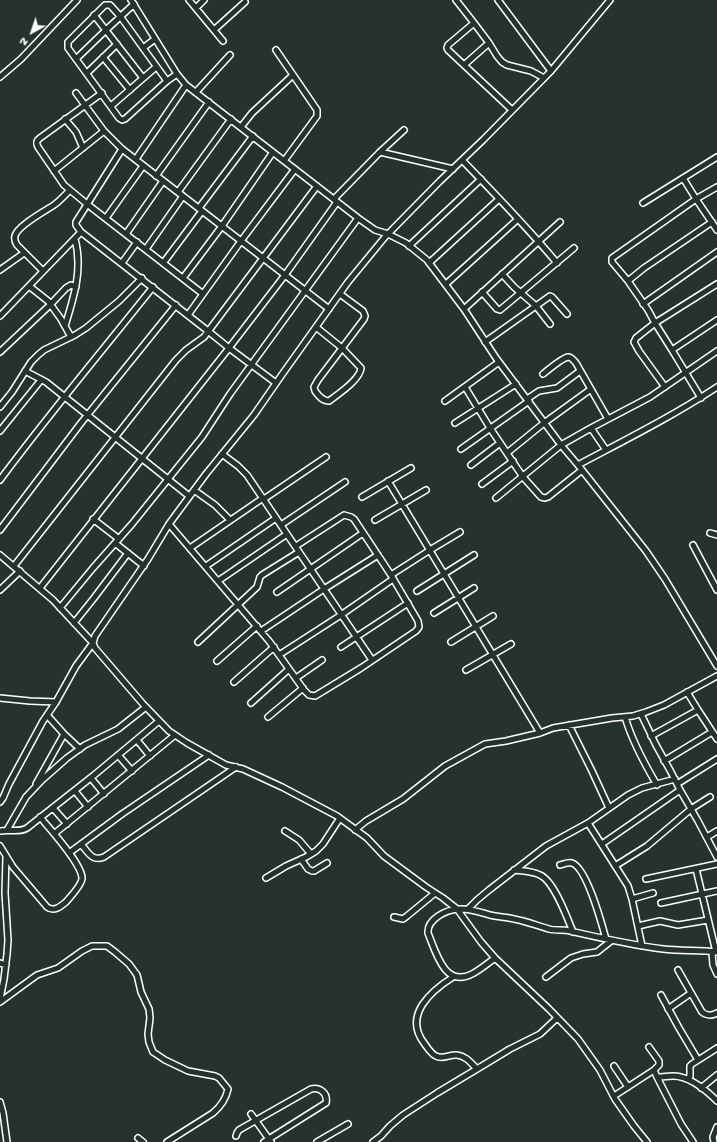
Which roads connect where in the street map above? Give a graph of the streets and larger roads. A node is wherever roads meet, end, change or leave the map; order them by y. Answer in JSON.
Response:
{"nodes":[{"id":1,"x":77,"y":0,"type":"edge"},
{"id":2,"x":189,"y":0,"type":"edge"},
{"id":3,"x":204,"y":0,"type":"edge"},
{"id":4,"x":456,"y":0,"type":"edge"},
{"id":5,"x":498,"y":0,"type":"edge"},
{"id":6,"x":610,"y":0,"type":"edge"},
{"id":7,"x":132,"y":2,"type":"edge"},
{"id":8,"x":246,"y":2,"type":"dead end"},
{"id":9,"x":196,"y":8,"type":"junction"},
{"id":10,"x":94,"y":15,"type":"junction"},
{"id":11,"x":120,"y":16,"type":"junction"},
{"id":12,"x":474,"y":23,"type":"junction"},
{"id":13,"x":106,"y":30,"type":"junction"},
{"id":14,"x":214,"y":30,"type":"junction"},
{"id":15,"x":155,"y":39,"type":"junction"},
{"id":16,"x":223,"y":41,"type":"dead end"},
{"id":17,"x":489,"y":43,"type":"junction"},
{"id":18,"x":117,"y":44,"type":"junction"},
{"id":19,"x":143,"y":48,"type":"junction"},
{"id":20,"x":276,"y":50,"type":"dead end"},
{"id":21,"x":230,"y":55,"type":"dead end"},
{"id":22,"x":103,"y":58,"type":"junction"},
{"id":23,"x":76,"y":59,"type":"junction"},
{"id":24,"x":464,"y":65,"type":"junction"},
{"id":25,"x":156,"y":67,"type":"junction"},
{"id":26,"x":551,"y":70,"type":"junction"},
{"id":27,"x":87,"y":73,"type":"junction"},
{"id":28,"x":177,"y":74,"type":"junction"},
{"id":29,"x":293,"y":74,"type":"junction"},
{"id":30,"x":0,"y":76,"type":"edge"},
{"id":31,"x":143,"y":78,"type":"junction"},
{"id":32,"x":544,"y":78,"type":"junction"},
{"id":33,"x":167,"y":81,"type":"junction"},
{"id":34,"x":186,"y":85,"type":"junction"},
{"id":35,"x":130,"y":90,"type":"junction"},
{"id":36,"x":196,"y":92,"type":"junction"},
{"id":37,"x":76,"y":93,"type":"dead end"},
{"id":38,"x":102,"y":93,"type":"junction"},
{"id":39,"x":209,"y":102,"type":"junction"},
{"id":40,"x":85,"y":104,"type":"junction"},
{"id":41,"x":111,"y":106,"type":"junction"},
{"id":42,"x":512,"y":110,"type":"junction"},
{"id":43,"x":65,"y":119,"type":"junction"},
{"id":44,"x":231,"y":119,"type":"junction"},
{"id":45,"x":241,"y":127,"type":"junction"},
{"id":46,"x":404,"y":130,"type":"dead end"},
{"id":47,"x":104,"y":131,"type":"junction"},
{"id":48,"x":253,"y":136,"type":"junction"},
{"id":49,"x":83,"y":148,"type":"junction"},
{"id":50,"x":122,"y":149,"type":"junction"},
{"id":51,"x":273,"y":152,"type":"junction"},
{"id":52,"x":380,"y":152,"type":"junction"},
{"id":53,"x":717,"y":157,"type":"edge"},
{"id":54,"x":136,"y":159,"type":"junction"},
{"id":55,"x":462,"y":160,"type":"junction"},
{"id":56,"x":284,"y":161,"type":"junction"},
{"id":57,"x":143,"y":166,"type":"junction"},
{"id":58,"x":295,"y":169,"type":"junction"},
{"id":59,"x":453,"y":169,"type":"junction"},
{"id":60,"x":54,"y":171,"type":"junction"},
{"id":61,"x":156,"y":176,"type":"junction"},
{"id":62,"x":683,"y":178,"type":"junction"},
{"id":63,"x":481,"y":179,"type":"junction"},
{"id":64,"x":163,"y":180,"type":"junction"},
{"id":65,"x":317,"y":186,"type":"junction"},
{"id":66,"x":717,"y":187,"type":"edge"},
{"id":67,"x":70,"y":190,"type":"junction"},
{"id":68,"x":178,"y":192,"type":"junction"},
{"id":69,"x":183,"y":196,"type":"junction"},
{"id":70,"x":499,"y":199,"type":"junction"},
{"id":71,"x":336,"y":200,"type":"junction"},
{"id":72,"x":696,"y":200,"type":"junction"},
{"id":73,"x":643,"y":203,"type":"dead end"},
{"id":74,"x":87,"y":204,"type":"junction"},
{"id":75,"x":201,"y":210,"type":"junction"},
{"id":76,"x":106,"y":218,"type":"junction"},
{"id":77,"x":358,"y":218,"type":"junction"},
{"id":78,"x":518,"y":219,"type":"junction"},
{"id":79,"x":560,"y":222,"type":"dead end"},
{"id":80,"x":712,"y":222,"type":"junction"},
{"id":81,"x":222,"y":226,"type":"junction"},
{"id":82,"x":717,"y":230,"type":"edge"},
{"id":83,"x":81,"y":232,"type":"junction"},
{"id":84,"x":126,"y":234,"type":"junction"},
{"id":85,"x":388,"y":234,"type":"junction"},
{"id":86,"x":75,"y":239,"type":"junction"},
{"id":87,"x":241,"y":241,"type":"junction"},
{"id":88,"x":538,"y":241,"type":"junction"},
{"id":89,"x":138,"y":242,"type":"junction"},
{"id":90,"x":409,"y":246,"type":"junction"},
{"id":91,"x":574,"y":248,"type":"dead end"},
{"id":92,"x":146,"y":249,"type":"junction"},
{"id":93,"x":24,"y":252,"type":"junction"},
{"id":94,"x":717,"y":252,"type":"edge"},
{"id":95,"x":263,"y":258,"type":"junction"},
{"id":96,"x":164,"y":262,"type":"junction"},
{"id":97,"x":122,"y":263,"type":"junction"},
{"id":98,"x":429,"y":263,"type":"junction"},
{"id":99,"x":556,"y":263,"type":"junction"},
{"id":100,"x":0,"y":270,"type":"edge"},
{"id":101,"x":43,"y":271,"type":"junction"},
{"id":102,"x":502,"y":274,"type":"junction"},
{"id":103,"x":285,"y":275,"type":"junction"},
{"id":104,"x":142,"y":278,"type":"junction"},
{"id":105,"x":183,"y":278,"type":"junction"},
{"id":106,"x":628,"y":281,"type":"junction"},
{"id":107,"x":446,"y":284,"type":"junction"},
{"id":108,"x":717,"y":284,"type":"edge"},
{"id":109,"x":29,"y":286,"type":"junction"},
{"id":110,"x":76,"y":287,"type":"junction"},
{"id":111,"x":153,"y":287,"type":"junction"},
{"id":112,"x":305,"y":291,"type":"junction"},
{"id":113,"x":482,"y":292,"type":"junction"},
{"id":114,"x":521,"y":292,"type":"junction"},
{"id":115,"x":204,"y":294,"type":"junction"},
{"id":116,"x":340,"y":294,"type":"junction"},
{"id":117,"x":643,"y":304,"type":"junction"},
{"id":118,"x":50,"y":305,"type":"junction"},
{"id":119,"x":176,"y":306,"type":"junction"},
{"id":120,"x":536,"y":306,"type":"junction"},
{"id":121,"x":329,"y":309,"type":"junction"},
{"id":122,"x":464,"y":309,"type":"junction"},
{"id":123,"x":567,"y":314,"type":"dead end"},
{"id":124,"x":188,"y":315,"type":"junction"},
{"id":125,"x":0,"y":316,"type":"edge"},
{"id":126,"x":717,"y":320,"type":"edge"},
{"id":127,"x":655,"y":323,"type":"junction"},
{"id":128,"x":550,"y":324,"type":"dead end"},
{"id":129,"x":65,"y":326,"type":"junction"},
{"id":130,"x":316,"y":327,"type":"junction"},
{"id":131,"x":208,"y":331,"type":"junction"},
{"id":132,"x":71,"y":337,"type":"junction"},
{"id":133,"x":486,"y":342,"type":"junction"},
{"id":134,"x":229,"y":348,"type":"junction"},
{"id":135,"x":342,"y":348,"type":"junction"},
{"id":136,"x":672,"y":350,"type":"junction"},
{"id":137,"x":717,"y":351,"type":"edge"},
{"id":138,"x":0,"y":352,"type":"edge"},
{"id":139,"x":499,"y":362,"type":"junction"},
{"id":140,"x":252,"y":364,"type":"junction"},
{"id":141,"x":25,"y":371,"type":"junction"},
{"id":142,"x":580,"y":371,"type":"junction"},
{"id":143,"x":686,"y":373,"type":"junction"},
{"id":144,"x":543,"y":374,"type":"dead end"},
{"id":145,"x":41,"y":380,"type":"junction"},
{"id":146,"x":276,"y":383,"type":"junction"},
{"id":147,"x":516,"y":384,"type":"junction"},
{"id":148,"x":465,"y":387,"type":"junction"},
{"id":149,"x":665,"y":387,"type":"junction"},
{"id":150,"x":717,"y":387,"type":"edge"},
{"id":151,"x":591,"y":389,"type":"junction"},
{"id":152,"x":63,"y":397,"type":"junction"},
{"id":153,"x":701,"y":398,"type":"junction"},
{"id":154,"x":528,"y":400,"type":"junction"},
{"id":155,"x":445,"y":401,"type":"dead end"},
{"id":156,"x":0,"y":407,"type":"edge"},
{"id":157,"x":478,"y":409,"type":"junction"},
{"id":158,"x":88,"y":416,"type":"junction"},
{"id":159,"x":608,"y":419,"type":"junction"},
{"id":160,"x":455,"y":423,"type":"dead end"},
{"id":161,"x":544,"y":423,"type":"junction"},
{"id":162,"x":490,"y":428,"type":"junction"},
{"id":163,"x":591,"y":428,"type":"junction"},
{"id":164,"x":0,"y":432,"type":"edge"},
{"id":165,"x":115,"y":437,"type":"junction"},
{"id":166,"x":500,"y":443,"type":"junction"},
{"id":167,"x":561,"y":446,"type":"junction"},
{"id":168,"x":461,"y":449,"type":"dead end"},
{"id":169,"x":606,"y":450,"type":"junction"},
{"id":170,"x":508,"y":453,"type":"junction"},
{"id":171,"x":222,"y":454,"type":"junction"},
{"id":172,"x":326,"y":457,"type":"dead end"},
{"id":173,"x":142,"y":458,"type":"junction"},
{"id":174,"x":512,"y":461,"type":"junction"},
{"id":175,"x":471,"y":465,"type":"dead end"},
{"id":176,"x":578,"y":465,"type":"junction"},
{"id":177,"x":411,"y":468,"type":"dead end"},
{"id":178,"x":582,"y":470,"type":"junction"},
{"id":179,"x":523,"y":477,"type":"junction"},
{"id":180,"x":168,"y":479,"type":"junction"},
{"id":181,"x":0,"y":480,"type":"edge"},
{"id":182,"x":388,"y":481,"type":"junction"},
{"id":183,"x":345,"y":482,"type":"dead end"},
{"id":184,"x":482,"y":484,"type":"dead end"},
{"id":185,"x":194,"y":490,"type":"junction"},
{"id":186,"x":426,"y":490,"type":"dead end"},
{"id":187,"x":189,"y":496,"type":"junction"},
{"id":188,"x":362,"y":497,"type":"dead end"},
{"id":189,"x":263,"y":498,"type":"junction"},
{"id":190,"x":496,"y":498,"type":"dead end"},
{"id":191,"x":402,"y":504,"type":"junction"},
{"id":192,"x":276,"y":518,"type":"junction"},
{"id":193,"x":93,"y":520,"type":"junction"},
{"id":194,"x":230,"y":520,"type":"junction"},
{"id":195,"x":375,"y":520,"type":"dead end"},
{"id":196,"x":169,"y":524,"type":"junction"},
{"id":197,"x":281,"y":525,"type":"junction"},
{"id":198,"x":0,"y":530,"type":"edge"},
{"id":199,"x":460,"y":532,"type":"dead end"},
{"id":200,"x":363,"y":533,"type":"junction"},
{"id":201,"x":710,"y":533,"type":"dead end"},
{"id":202,"x":288,"y":534,"type":"junction"},
{"id":203,"x":717,"y":535,"type":"edge"},
{"id":204,"x":117,"y":541,"type":"junction"},
{"id":205,"x":693,"y":545,"type":"dead end"},
{"id":206,"x":296,"y":546,"type":"junction"},
{"id":207,"x":190,"y":548,"type":"junction"},
{"id":208,"x":430,"y":550,"type":"junction"},
{"id":209,"x":299,"y":552,"type":"junction"},
{"id":210,"x":128,"y":553,"type":"junction"},
{"id":211,"x":0,"y":555,"type":"edge"},
{"id":212,"x":378,"y":555,"type":"junction"},
{"id":213,"x":474,"y":555,"type":"dead end"},
{"id":214,"x":14,"y":566,"type":"junction"},
{"id":215,"x":144,"y":566,"type":"junction"},
{"id":216,"x":206,"y":566,"type":"junction"},
{"id":217,"x":311,"y":569,"type":"junction"},
{"id":218,"x":20,"y":571,"type":"junction"},
{"id":219,"x":444,"y":574,"type":"junction"},
{"id":220,"x":392,"y":577,"type":"junction"},
{"id":221,"x":218,"y":581,"type":"junction"},
{"id":222,"x":40,"y":588,"type":"junction"},
{"id":223,"x":474,"y":588,"type":"dead end"},
{"id":224,"x":324,"y":589,"type":"junction"},
{"id":225,"x":0,"y":590,"type":"edge"},
{"id":226,"x":717,"y":590,"type":"edge"},
{"id":227,"x":416,"y":591,"type":"dead end"},
{"id":228,"x":277,"y":592,"type":"dead end"},
{"id":229,"x":458,"y":597,"type":"junction"},
{"id":230,"x":408,"y":603,"type":"junction"},
{"id":231,"x":238,"y":604,"type":"junction"},
{"id":232,"x":60,"y":608,"type":"junction"},
{"id":233,"x":434,"y":613,"type":"dead end"},
{"id":234,"x":341,"y":615,"type":"junction"},
{"id":235,"x":493,"y":616,"type":"dead end"},
{"id":236,"x":74,"y":624,"type":"junction"},
{"id":237,"x":257,"y":626,"type":"junction"},
{"id":238,"x":476,"y":626,"type":"junction"},
{"id":239,"x":261,"y":631,"type":"junction"},
{"id":240,"x":356,"y":638,"type":"junction"},
{"id":241,"x":198,"y":642,"type":"dead end"},
{"id":242,"x":451,"y":642,"type":"dead end"},
{"id":243,"x":93,"y":643,"type":"junction"},
{"id":244,"x":511,"y":644,"type":"dead end"},
{"id":245,"x":274,"y":647,"type":"junction"},
{"id":246,"x":342,"y":647,"type":"dead end"},
{"id":247,"x":279,"y":654,"type":"junction"},
{"id":248,"x":493,"y":654,"type":"junction"},
{"id":249,"x":322,"y":660,"type":"dead end"},
{"id":250,"x":372,"y":660,"type":"junction"},
{"id":251,"x":217,"y":661,"type":"dead end"},
{"id":252,"x":717,"y":664,"type":"edge"},
{"id":253,"x":290,"y":669,"type":"junction"},
{"id":254,"x":466,"y":670,"type":"dead end"},
{"id":255,"x":717,"y":676,"type":"edge"},
{"id":256,"x":296,"y":678,"type":"junction"},
{"id":257,"x":234,"y":682,"type":"dead end"},
{"id":258,"x":303,"y":688,"type":"junction"},
{"id":259,"x":687,"y":692,"type":"junction"},
{"id":260,"x":0,"y":698,"type":"edge"},
{"id":261,"x":56,"y":702,"type":"junction"},
{"id":262,"x":251,"y":703,"type":"dead end"},
{"id":263,"x":146,"y":707,"type":"junction"},
{"id":264,"x":698,"y":710,"type":"junction"},
{"id":265,"x":640,"y":714,"type":"junction"},
{"id":266,"x":47,"y":715,"type":"junction"},
{"id":267,"x":268,"y":716,"type":"dead end"},
{"id":268,"x":625,"y":717,"type":"junction"},
{"id":269,"x":159,"y":721,"type":"junction"},
{"id":270,"x":569,"y":725,"type":"junction"},
{"id":271,"x":712,"y":732,"type":"junction"},
{"id":272,"x":540,"y":733,"type":"junction"},
{"id":273,"x":64,"y":734,"type":"junction"},
{"id":274,"x":175,"y":736,"type":"junction"},
{"id":275,"x":651,"y":736,"type":"junction"},
{"id":276,"x":717,"y":739,"type":"edge"},
{"id":277,"x":136,"y":740,"type":"junction"},
{"id":278,"x":80,"y":749,"type":"junction"},
{"id":279,"x":118,"y":755,"type":"junction"},
{"id":280,"x":209,"y":755,"type":"junction"},
{"id":281,"x":150,"y":756,"type":"junction"},
{"id":282,"x":717,"y":759,"type":"edge"},
{"id":283,"x":664,"y":761,"type":"junction"},
{"id":284,"x":236,"y":767,"type":"junction"},
{"id":285,"x":132,"y":771,"type":"junction"},
{"id":286,"x":91,"y":778,"type":"junction"},
{"id":287,"x":676,"y":781,"type":"junction"},
{"id":288,"x":658,"y":784,"type":"junction"},
{"id":289,"x":33,"y":789,"type":"junction"},
{"id":290,"x":75,"y":790,"type":"junction"},
{"id":291,"x":680,"y":790,"type":"junction"},
{"id":292,"x":104,"y":794,"type":"junction"},
{"id":293,"x":710,"y":797,"type":"dead end"},
{"id":294,"x":1,"y":798,"type":"edge"},
{"id":295,"x":88,"y":807,"type":"junction"},
{"id":296,"x":53,"y":808,"type":"junction"},
{"id":297,"x":608,"y":808,"type":"junction"},
{"id":298,"x":691,"y":809,"type":"junction"},
{"id":299,"x":40,"y":818,"type":"junction"},
{"id":300,"x":340,"y":818,"type":"junction"},
{"id":301,"x":588,"y":823,"type":"junction"},
{"id":302,"x":67,"y":824,"type":"junction"},
{"id":303,"x":7,"y":830,"type":"junction"},
{"id":304,"x":355,"y":830,"type":"junction"},
{"id":305,"x":0,"y":831,"type":"edge"},
{"id":306,"x":285,"y":831,"type":"dead end"},
{"id":307,"x":717,"y":831,"type":"edge"},
{"id":308,"x":54,"y":834,"type":"junction"},
{"id":309,"x":707,"y":837,"type":"junction"},
{"id":310,"x":81,"y":844,"type":"junction"},
{"id":311,"x":602,"y":844,"type":"junction"},
{"id":312,"x":0,"y":846,"type":"edge"},
{"id":313,"x":69,"y":853,"type":"junction"},
{"id":314,"x":311,"y":854,"type":"junction"},
{"id":315,"x":6,"y":856,"type":"junction"},
{"id":316,"x":717,"y":857,"type":"edge"},
{"id":317,"x":301,"y":859,"type":"junction"},
{"id":318,"x":327,"y":863,"type":"dead end"},
{"id":319,"x":717,"y":864,"type":"edge"},
{"id":320,"x":560,"y":865,"type":"dead end"},
{"id":321,"x":615,"y":866,"type":"junction"},
{"id":322,"x":696,"y":869,"type":"junction"},
{"id":323,"x":514,"y":870,"type":"junction"},
{"id":324,"x":266,"y":878,"type":"dead end"},
{"id":325,"x":646,"y":879,"type":"dead end"},
{"id":326,"x":717,"y":891,"type":"edge"},
{"id":327,"x":435,"y":893,"type":"junction"},
{"id":328,"x":653,"y":894,"type":"dead end"},
{"id":329,"x":702,"y":894,"type":"junction"},
{"id":330,"x":2,"y":896,"type":"edge"},
{"id":331,"x":632,"y":899,"type":"junction"},
{"id":332,"x":661,"y":903,"type":"dead end"},
{"id":333,"x":456,"y":909,"type":"junction"},
{"id":334,"x":468,"y":909,"type":"junction"},
{"id":335,"x":394,"y":917,"type":"dead end"},
{"id":336,"x":708,"y":920,"type":"junction"},
{"id":337,"x":638,"y":926,"type":"junction"},
{"id":338,"x":573,"y":932,"type":"junction"},
{"id":339,"x":609,"y":940,"type":"junction"},
{"id":340,"x":642,"y":946,"type":"junction"},
{"id":341,"x":715,"y":952,"type":"edge"},
{"id":342,"x":495,"y":958,"type":"junction"},
{"id":343,"x":0,"y":962,"type":"edge"},
{"id":344,"x":6,"y":965,"type":"junction"},
{"id":345,"x":678,"y":970,"type":"dead end"},
{"id":346,"x":717,"y":974,"type":"edge"},
{"id":347,"x":453,"y":977,"type":"junction"},
{"id":348,"x":546,"y":977,"type":"dead end"},
{"id":349,"x":2,"y":978,"type":"edge"},
{"id":350,"x":691,"y":993,"type":"junction"},
{"id":351,"x":661,"y":995,"type":"dead end"},
{"id":352,"x":0,"y":998,"type":"edge"},
{"id":353,"x":0,"y":1002,"type":"edge"},
{"id":354,"x":668,"y":1009,"type":"junction"},
{"id":355,"x":717,"y":1013,"type":"edge"},
{"id":356,"x":557,"y":1018,"type":"junction"},
{"id":357,"x":648,"y":1047,"type":"dead end"},
{"id":358,"x":717,"y":1048,"type":"edge"},
{"id":359,"x":698,"y":1060,"type":"junction"},
{"id":360,"x":614,"y":1066,"type":"dead end"},
{"id":361,"x":477,"y":1069,"type":"junction"},
{"id":362,"x":654,"y":1070,"type":"junction"},
{"id":363,"x":717,"y":1075,"type":"edge"},
{"id":364,"x":657,"y":1077,"type":"junction"},
{"id":365,"x":688,"y":1079,"type":"junction"},
{"id":366,"x":628,"y":1087,"type":"junction"},
{"id":367,"x":701,"y":1088,"type":"junction"},
{"id":368,"x":614,"y":1096,"type":"junction"},
{"id":369,"x":717,"y":1101,"type":"edge"},
{"id":370,"x":0,"y":1102,"type":"edge"},
{"id":371,"x":251,"y":1114,"type":"dead end"},
{"id":372,"x":256,"y":1120,"type":"junction"},
{"id":373,"x":348,"y":1124,"type":"dead end"},
{"id":374,"x":717,"y":1127,"type":"edge"},
{"id":375,"x":236,"y":1136,"type":"dead end"},
{"id":376,"x":268,"y":1141,"type":"edge"},
{"id":377,"x":321,"y":1141,"type":"edge"},
{"id":378,"x":7,"y":1142,"type":"edge"},
{"id":379,"x":168,"y":1142,"type":"edge"},
{"id":380,"x":372,"y":1142,"type":"edge"},
{"id":381,"x":647,"y":1142,"type":"edge"},
{"id":382,"x":693,"y":1142,"type":"edge"},
{"id":383,"x":714,"y":1142,"type":"edge"}],
"edges":[{"from":1,"to":30,"type":"street"},
{"from":2,"to":9,"type":"street"},
{"from":3,"to":9,"type":"street"},
{"from":4,"to":12,"type":"street"},
{"from":5,"to":26,"type":"street"},
{"from":6,"to":26,"type":"street"},
{"from":7,"to":11,"type":"street"},
{"from":7,"to":15,"type":"street"},
{"from":8,"to":14,"type":"street"},
{"from":9,"to":14,"type":"street"},
{"from":10,"to":11,"type":"street"},
{"from":10,"to":13,"type":"street"},
{"from":10,"to":23,"type":"street"},
{"from":11,"to":13,"type":"street"},
{"from":11,"to":19,"type":"street"},
{"from":12,"to":17,"type":"street"},
{"from":12,"to":24,"type":"street"},
{"from":13,"to":18,"type":"street"},
{"from":13,"to":23,"type":"street"},
{"from":14,"to":16,"type":"street"},
{"from":15,"to":19,"type":"street"},
{"from":15,"to":28,"type":"street"},
{"from":17,"to":24,"type":"street"},
{"from":17,"to":32,"type":"street"},
{"from":18,"to":22,"type":"street"},
{"from":18,"to":31,"type":"street"},
{"from":19,"to":25,"type":"street"},
{"from":20,"to":29,"type":"street"},
{"from":21,"to":36,"type":"street"},
{"from":22,"to":27,"type":"street"},
{"from":22,"to":35,"type":"street"},
{"from":23,"to":27,"type":"street"},
{"from":24,"to":42,"type":"street"},
{"from":25,"to":31,"type":"street"},
{"from":25,"to":33,"type":"street"},
{"from":26,"to":32,"type":"street"},
{"from":27,"to":38,"type":"street"},
{"from":28,"to":33,"type":"street"},
{"from":28,"to":34,"type":"street"},
{"from":29,"to":45,"type":"street"},
{"from":29,"to":56,"type":"street"},
{"from":31,"to":35,"type":"street"},
{"from":32,"to":42,"type":"street"},
{"from":33,"to":41,"type":"street"},
{"from":34,"to":36,"type":"street"},
{"from":34,"to":54,"type":"street"},
{"from":35,"to":41,"type":"street"},
{"from":36,"to":39,"type":"street"},
{"from":37,"to":40,"type":"street"},
{"from":38,"to":40,"type":"street"},
{"from":38,"to":41,"type":"street"},
{"from":39,"to":44,"type":"street"},
{"from":39,"to":61,"type":"street"},
{"from":40,"to":43,"type":"street"},
{"from":40,"to":47,"type":"street"},
{"from":42,"to":55,"type":"street"},
{"from":43,"to":49,"type":"street"},
{"from":43,"to":60,"type":"street"},
{"from":44,"to":45,"type":"street"},
{"from":44,"to":68,"type":"street"},
{"from":45,"to":48,"type":"street"},
{"from":46,"to":52,"type":"street"},
{"from":47,"to":49,"type":"street"},
{"from":47,"to":50,"type":"street"},
{"from":48,"to":51,"type":"street"},
{"from":48,"to":75,"type":"street"},
{"from":49,"to":60,"type":"street"},
{"from":50,"to":54,"type":"street"},
{"from":50,"to":74,"type":"street"},
{"from":51,"to":56,"type":"street"},
{"from":51,"to":81,"type":"street"},
{"from":52,"to":59,"type":"street"},
{"from":52,"to":71,"type":"street"},
{"from":53,"to":62,"type":"street"},
{"from":54,"to":57,"type":"street"},
{"from":55,"to":59,"type":"street"},
{"from":55,"to":63,"type":"street"},
{"from":56,"to":58,"type":"street"},
{"from":57,"to":61,"type":"street"},
{"from":57,"to":76,"type":"street"},
{"from":58,"to":65,"type":"street"},
{"from":58,"to":87,"type":"street"},
{"from":59,"to":85,"type":"street"},
{"from":60,"to":67,"type":"street"},
{"from":61,"to":64,"type":"street"},
{"from":62,"to":72,"type":"street"},
{"from":62,"to":73,"type":"street"},
{"from":63,"to":70,"type":"street"},
{"from":63,"to":90,"type":"street"},
{"from":64,"to":68,"type":"street"},
{"from":64,"to":84,"type":"street"},
{"from":65,"to":71,"type":"street"},
{"from":65,"to":95,"type":"street"},
{"from":66,"to":72,"type":"street"},
{"from":67,"to":74,"type":"street"},
{"from":67,"to":93,"type":"street"},
{"from":68,"to":69,"type":"street"},
{"from":69,"to":75,"type":"street"},
{"from":69,"to":92,"type":"street"},
{"from":70,"to":78,"type":"street"},
{"from":70,"to":98,"type":"street"},
{"from":71,"to":77,"type":"street"},
{"from":71,"to":103,"type":"street"},
{"from":72,"to":80,"type":"street"},
{"from":72,"to":106,"type":"street"},
{"from":74,"to":76,"type":"street"},
{"from":74,"to":83,"type":"street"},
{"from":75,"to":81,"type":"street"},
{"from":75,"to":96,"type":"street"},
{"from":76,"to":84,"type":"street"},
{"from":77,"to":85,"type":"street"},
{"from":77,"to":112,"type":"street"},
{"from":78,"to":88,"type":"street"},
{"from":78,"to":107,"type":"street"},
{"from":79,"to":88,"type":"street"},
{"from":80,"to":82,"type":"street"},
{"from":80,"to":106,"type":"street"},
{"from":81,"to":87,"type":"street"},
{"from":81,"to":105,"type":"street"},
{"from":83,"to":86,"type":"street"},
{"from":83,"to":97,"type":"street"},
{"from":84,"to":89,"type":"street"},
{"from":85,"to":90,"type":"street"},
{"from":85,"to":116,"type":"street"},
{"from":86,"to":101,"type":"street"},
{"from":86,"to":110,"type":"street"},
{"from":87,"to":95,"type":"street"},
{"from":87,"to":115,"type":"street"},
{"from":88,"to":99,"type":"street"},
{"from":88,"to":102,"type":"street"},
{"from":89,"to":92,"type":"street"},
{"from":89,"to":97,"type":"street"},
{"from":90,"to":98,"type":"street"},
{"from":91,"to":99,"type":"street"},
{"from":92,"to":96,"type":"street"},
{"from":93,"to":100,"type":"street"},
{"from":93,"to":101,"type":"street"},
{"from":94,"to":117,"type":"street"},
{"from":95,"to":103,"type":"street"},
{"from":95,"to":131,"type":"street"},
{"from":96,"to":105,"type":"street"},
{"from":97,"to":104,"type":"street"},
{"from":98,"to":107,"type":"street"},
{"from":99,"to":114,"type":"street"},
{"from":101,"to":109,"type":"street"},
{"from":102,"to":113,"type":"street"},
{"from":102,"to":114,"type":"street"},
{"from":103,"to":112,"type":"street"},
{"from":103,"to":134,"type":"street"},
{"from":104,"to":111,"type":"street"},
{"from":104,"to":132,"type":"street"},
{"from":105,"to":115,"type":"street"},
{"from":106,"to":117,"type":"street"},
{"from":107,"to":122,"type":"street"},
{"from":108,"to":127,"type":"street"},
{"from":109,"to":118,"type":"street"},
{"from":109,"to":125,"type":"street"},
{"from":110,"to":118,"type":"street"},
{"from":110,"to":129,"type":"street"},
{"from":111,"to":119,"type":"street"},
{"from":111,"to":152,"type":"street"},
{"from":112,"to":121,"type":"street"},
{"from":112,"to":140,"type":"street"},
{"from":113,"to":114,"type":"street"},
{"from":113,"to":122,"type":"street"},
{"from":114,"to":120,"type":"street"},
{"from":115,"to":124,"type":"street"},
{"from":116,"to":121,"type":"street"},
{"from":116,"to":135,"type":"street"},
{"from":117,"to":127,"type":"street"},
{"from":118,"to":129,"type":"street"},
{"from":118,"to":138,"type":"street"},
{"from":119,"to":124,"type":"street"},
{"from":119,"to":158,"type":"street"},
{"from":120,"to":123,"type":"street"},
{"from":120,"to":128,"type":"street"},
{"from":120,"to":133,"type":"street"},
{"from":121,"to":130,"type":"street"},
{"from":122,"to":133,"type":"street"},
{"from":124,"to":131,"type":"street"},
{"from":126,"to":136,"type":"street"},
{"from":127,"to":136,"type":"street"},
{"from":127,"to":149,"type":"street"},
{"from":129,"to":132,"type":"street"},
{"from":130,"to":135,"type":"street"},
{"from":130,"to":146,"type":"street"},
{"from":131,"to":134,"type":"street"},
{"from":131,"to":165,"type":"street"},
{"from":132,"to":141,"type":"street"},
{"from":133,"to":139,"type":"street"},
{"from":134,"to":140,"type":"street"},
{"from":134,"to":173,"type":"street"},
{"from":135,"to":135,"type":"street"},
{"from":136,"to":143,"type":"street"},
{"from":137,"to":143,"type":"street"},
{"from":139,"to":147,"type":"street"},
{"from":139,"to":148,"type":"street"},
{"from":140,"to":146,"type":"street"},
{"from":140,"to":180,"type":"street"},
{"from":141,"to":145,"type":"street"},
{"from":141,"to":156,"type":"street"},
{"from":142,"to":144,"type":"street"},
{"from":142,"to":151,"type":"street"},
{"from":142,"to":154,"type":"street"},
{"from":143,"to":149,"type":"street"},
{"from":143,"to":153,"type":"street"},
{"from":145,"to":152,"type":"street"},
{"from":145,"to":164,"type":"street"},
{"from":146,"to":171,"type":"street"},
{"from":147,"to":154,"type":"street"},
{"from":147,"to":157,"type":"street"},
{"from":148,"to":155,"type":"street"},
{"from":148,"to":157,"type":"street"},
{"from":149,"to":159,"type":"street"},
{"from":150,"to":153,"type":"street"},
{"from":151,"to":159,"type":"street"},
{"from":151,"to":161,"type":"street"},
{"from":152,"to":158,"type":"street"},
{"from":152,"to":181,"type":"street"},
{"from":153,"to":169,"type":"street"},
{"from":154,"to":161,"type":"street"},
{"from":154,"to":162,"type":"street"},
{"from":157,"to":160,"type":"street"},
{"from":157,"to":162,"type":"street"},
{"from":158,"to":165,"type":"street"},
{"from":158,"to":198,"type":"street"},
{"from":159,"to":163,"type":"street"},
{"from":161,"to":167,"type":"street"},
{"from":161,"to":170,"type":"street"},
{"from":162,"to":166,"type":"street"},
{"from":162,"to":168,"type":"street"},
{"from":163,"to":167,"type":"street"},
{"from":163,"to":169,"type":"street"},
{"from":165,"to":173,"type":"street"},
{"from":165,"to":214,"type":"street"},
{"from":166,"to":170,"type":"street"},
{"from":166,"to":175,"type":"street"},
{"from":167,"to":176,"type":"street"},
{"from":167,"to":179,"type":"street"},
{"from":169,"to":176,"type":"street"},
{"from":170,"to":174,"type":"street"},
{"from":171,"to":185,"type":"street"},
{"from":171,"to":189,"type":"street"},
{"from":172,"to":189,"type":"street"},
{"from":173,"to":180,"type":"street"},
{"from":173,"to":193,"type":"street"},
{"from":174,"to":179,"type":"street"},
{"from":174,"to":184,"type":"street"},
{"from":176,"to":178,"type":"street"},
{"from":177,"to":182,"type":"street"},
{"from":178,"to":179,"type":"street"},
{"from":178,"to":252,"type":"street"},
{"from":179,"to":190,"type":"street"},
{"from":180,"to":187,"type":"street"},
{"from":180,"to":204,"type":"street"},
{"from":182,"to":188,"type":"street"},
{"from":182,"to":191,"type":"street"},
{"from":183,"to":197,"type":"street"},
{"from":185,"to":187,"type":"street"},
{"from":185,"to":194,"type":"street"},
{"from":186,"to":191,"type":"street"},
{"from":187,"to":196,"type":"street"},
{"from":189,"to":192,"type":"street"},
{"from":189,"to":194,"type":"street"},
{"from":191,"to":195,"type":"street"},
{"from":191,"to":208,"type":"street"},
{"from":192,"to":197,"type":"street"},
{"from":192,"to":216,"type":"street"},
{"from":193,"to":204,"type":"street"},
{"from":193,"to":222,"type":"street"},
{"from":194,"to":207,"type":"street"},
{"from":196,"to":207,"type":"street"},
{"from":196,"to":215,"type":"street"},
{"from":197,"to":202,"type":"street"},
{"from":199,"to":208,"type":"street"},
{"from":200,"to":206,"type":"street"},
{"from":200,"to":212,"type":"street"},
{"from":200,"to":217,"type":"street"},
{"from":201,"to":203,"type":"street"},
{"from":202,"to":206,"type":"street"},
{"from":202,"to":221,"type":"street"},
{"from":204,"to":210,"type":"street"},
{"from":204,"to":232,"type":"street"},
{"from":205,"to":226,"type":"street"},
{"from":206,"to":209,"type":"street"},
{"from":207,"to":216,"type":"street"},
{"from":208,"to":219,"type":"street"},
{"from":208,"to":220,"type":"street"},
{"from":209,"to":217,"type":"street"},
{"from":209,"to":231,"type":"street"},
{"from":210,"to":215,"type":"street"},
{"from":210,"to":236,"type":"street"},
{"from":211,"to":214,"type":"street"},
{"from":212,"to":220,"type":"street"},
{"from":212,"to":224,"type":"street"},
{"from":213,"to":219,"type":"street"},
{"from":214,"to":218,"type":"street"},
{"from":215,"to":243,"type":"street"},
{"from":216,"to":221,"type":"street"},
{"from":217,"to":224,"type":"street"},
{"from":217,"to":228,"type":"street"},
{"from":218,"to":222,"type":"street"},
{"from":218,"to":225,"type":"street"},
{"from":219,"to":227,"type":"street"},
{"from":219,"to":229,"type":"street"},
{"from":220,"to":230,"type":"street"},
{"from":220,"to":234,"type":"street"},
{"from":221,"to":231,"type":"street"},
{"from":222,"to":232,"type":"street"},
{"from":223,"to":229,"type":"street"},
{"from":224,"to":234,"type":"street"},
{"from":224,"to":239,"type":"street"},
{"from":229,"to":233,"type":"street"},
{"from":229,"to":238,"type":"street"},
{"from":230,"to":240,"type":"street"},
{"from":230,"to":250,"type":"street"},
{"from":231,"to":237,"type":"street"},
{"from":231,"to":241,"type":"street"},
{"from":232,"to":236,"type":"street"},
{"from":234,"to":240,"type":"street"},
{"from":234,"to":247,"type":"street"},
{"from":235,"to":238,"type":"street"},
{"from":236,"to":243,"type":"street"},
{"from":237,"to":239,"type":"street"},
{"from":237,"to":251,"type":"street"},
{"from":238,"to":242,"type":"street"},
{"from":238,"to":248,"type":"street"},
{"from":239,"to":245,"type":"street"},
{"from":240,"to":246,"type":"street"},
{"from":240,"to":250,"type":"street"},
{"from":243,"to":261,"type":"street"},
{"from":243,"to":263,"type":"street"},
{"from":244,"to":248,"type":"street"},
{"from":245,"to":247,"type":"street"},
{"from":245,"to":257,"type":"street"},
{"from":247,"to":253,"type":"street"},
{"from":248,"to":254,"type":"street"},
{"from":248,"to":272,"type":"street"},
{"from":249,"to":256,"type":"street"},
{"from":250,"to":258,"type":"street"},
{"from":253,"to":256,"type":"street"},
{"from":253,"to":262,"type":"street"},
{"from":255,"to":259,"type":"street"},
{"from":256,"to":258,"type":"street"},
{"from":258,"to":267,"type":"street"},
{"from":259,"to":264,"type":"street"},
{"from":259,"to":265,"type":"street"},
{"from":260,"to":261,"type":"street"},
{"from":261,"to":266,"type":"street"},
{"from":263,"to":269,"type":"street"},
{"from":263,"to":278,"type":"street"},
{"from":264,"to":271,"type":"street"},
{"from":264,"to":275,"type":"street"},
{"from":265,"to":268,"type":"street"},
{"from":265,"to":275,"type":"street"},
{"from":266,"to":273,"type":"street"},
{"from":266,"to":294,"type":"street"},
{"from":268,"to":270,"type":"street"},
{"from":268,"to":288,"type":"street"},
{"from":269,"to":274,"type":"street"},
{"from":269,"to":277,"type":"street"},
{"from":270,"to":272,"type":"street"},
{"from":270,"to":297,"type":"street"},
{"from":271,"to":276,"type":"street"},
{"from":271,"to":283,"type":"street"},
{"from":272,"to":304,"type":"street"},
{"from":273,"to":278,"type":"street"},
{"from":273,"to":289,"type":"street"},
{"from":274,"to":280,"type":"street"},
{"from":274,"to":281,"type":"street"},
{"from":275,"to":283,"type":"street"},
{"from":277,"to":279,"type":"street"},
{"from":277,"to":281,"type":"street"},
{"from":278,"to":289,"type":"street"},
{"from":279,"to":285,"type":"street"},
{"from":279,"to":286,"type":"street"},
{"from":280,"to":284,"type":"street"},
{"from":280,"to":310,"type":"street"},
{"from":281,"to":285,"type":"street"},
{"from":282,"to":287,"type":"street"},
{"from":283,"to":287,"type":"street"},
{"from":284,"to":300,"type":"street"},
{"from":284,"to":310,"type":"street"},
{"from":285,"to":292,"type":"street"},
{"from":286,"to":290,"type":"street"},
{"from":286,"to":292,"type":"street"},
{"from":287,"to":288,"type":"street"},
{"from":287,"to":291,"type":"street"},
{"from":288,"to":297,"type":"street"},
{"from":289,"to":303,"type":"street"},
{"from":290,"to":295,"type":"street"},
{"from":290,"to":296,"type":"street"},
{"from":291,"to":298,"type":"street"},
{"from":291,"to":311,"type":"street"},
{"from":292,"to":295,"type":"street"},
{"from":293,"to":298,"type":"street"},
{"from":295,"to":302,"type":"street"},
{"from":296,"to":299,"type":"street"},
{"from":296,"to":302,"type":"street"},
{"from":297,"to":301,"type":"street"},
{"from":298,"to":309,"type":"street"},
{"from":298,"to":321,"type":"street"},
{"from":299,"to":303,"type":"street"},
{"from":299,"to":308,"type":"street"},
{"from":300,"to":304,"type":"street"},
{"from":300,"to":314,"type":"street"},
{"from":301,"to":311,"type":"street"},
{"from":301,"to":323,"type":"street"},
{"from":302,"to":308,"type":"street"},
{"from":303,"to":305,"type":"street"},
{"from":304,"to":327,"type":"street"},
{"from":306,"to":314,"type":"street"},
{"from":307,"to":309,"type":"street"},
{"from":308,"to":313,"type":"street"},
{"from":309,"to":316,"type":"street"},
{"from":310,"to":313,"type":"street"},
{"from":311,"to":321,"type":"street"},
{"from":312,"to":315,"type":"street"},
{"from":313,"to":315,"type":"street"},
{"from":314,"to":317,"type":"street"},
{"from":315,"to":330,"type":"street"},
{"from":317,"to":318,"type":"street"},
{"from":317,"to":324,"type":"street"},
{"from":319,"to":322,"type":"street"},
{"from":320,"to":339,"type":"street"},
{"from":321,"to":331,"type":"street"},
{"from":322,"to":325,"type":"street"},
{"from":322,"to":329,"type":"street"},
{"from":323,"to":334,"type":"street"},
{"from":323,"to":338,"type":"street"},
{"from":326,"to":329,"type":"street"},
{"from":327,"to":333,"type":"street"},
{"from":327,"to":335,"type":"street"},
{"from":328,"to":331,"type":"street"},
{"from":329,"to":332,"type":"street"},
{"from":329,"to":336,"type":"street"},
{"from":330,"to":344,"type":"street"},
{"from":331,"to":337,"type":"street"},
{"from":333,"to":334,"type":"street"},
{"from":333,"to":342,"type":"street"},
{"from":333,"to":347,"type":"street"},
{"from":334,"to":338,"type":"street"},
{"from":336,"to":337,"type":"street"},
{"from":336,"to":341,"type":"street"},
{"from":337,"to":340,"type":"street"},
{"from":338,"to":339,"type":"street"},
{"from":339,"to":340,"type":"street"},
{"from":339,"to":348,"type":"street"},
{"from":340,"to":341,"type":"street"},
{"from":341,"to":346,"type":"street"},
{"from":342,"to":347,"type":"street"},
{"from":342,"to":356,"type":"street"},
{"from":343,"to":344,"type":"street"},
{"from":344,"to":349,"type":"street"},
{"from":345,"to":350,"type":"street"},
{"from":347,"to":361,"type":"street"},
{"from":349,"to":352,"type":"street"},
{"from":350,"to":354,"type":"street"},
{"from":350,"to":355,"type":"street"},
{"from":351,"to":354,"type":"street"},
{"from":353,"to":379,"type":"street"},
{"from":354,"to":359,"type":"street"},
{"from":356,"to":361,"type":"street"},
{"from":356,"to":368,"type":"street"},
{"from":357,"to":362,"type":"street"},
{"from":358,"to":359,"type":"street"},
{"from":359,"to":365,"type":"street"},
{"from":360,"to":366,"type":"street"},
{"from":361,"to":380,"type":"street"},
{"from":362,"to":364,"type":"street"},
{"from":362,"to":366,"type":"street"},
{"from":363,"to":367,"type":"street"},
{"from":364,"to":365,"type":"street"},
{"from":364,"to":382,"type":"street"},
{"from":365,"to":367,"type":"street"},
{"from":366,"to":368,"type":"street"},
{"from":367,"to":369,"type":"street"},
{"from":368,"to":381,"type":"street"},
{"from":370,"to":378,"type":"street"},
{"from":371,"to":372,"type":"street"},
{"from":372,"to":375,"type":"street"},
{"from":372,"to":376,"type":"street"},
{"from":372,"to":376,"type":"street"},
{"from":373,"to":377,"type":"street"},
{"from":374,"to":383,"type":"street"}]}
